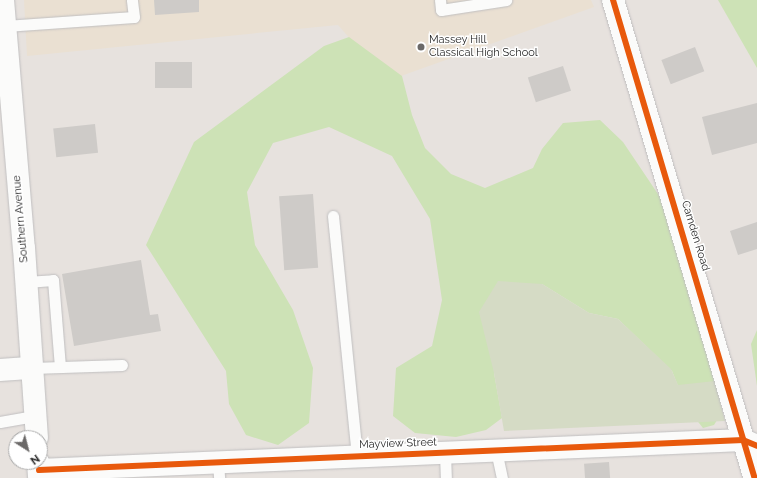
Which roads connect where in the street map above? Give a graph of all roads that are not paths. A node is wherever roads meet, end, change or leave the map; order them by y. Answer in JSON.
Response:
{"nodes":[{"id":1,"x":3,"y":0,"type":"edge"},
{"id":2,"x":132,"y":0,"type":"edge"},
{"id":3,"x":440,"y":0,"type":"edge"},
{"id":4,"x":506,"y":0,"type":"edge"},
{"id":5,"x":613,"y":0,"type":"edge"},
{"id":6,"x":5,"y":26,"type":"junction"},
{"id":7,"x":4,"y":77,"type":"edge"},
{"id":8,"x":0,"y":161,"type":"edge"},
{"id":9,"x":17,"y":177,"type":"junction"},
{"id":10,"x":334,"y":216,"type":"dead end"},
{"id":11,"x":26,"y":282,"type":"junction"},
{"id":12,"x":122,"y":365,"type":"dead end"},
{"id":13,"x":60,"y":367,"type":"junction"},
{"id":14,"x":32,"y":368,"type":"junction"},
{"id":15,"x":0,"y":370,"type":"edge"},
{"id":16,"x":35,"y":416,"type":"junction"},
{"id":17,"x":0,"y":422,"type":"edge"},
{"id":18,"x":36,"y":430,"type":"edge"},
{"id":19,"x":750,"y":443,"type":"edge"},
{"id":20,"x":496,"y":450,"type":"junction"},
{"id":21,"x":445,"y":452,"type":"junction"},
{"id":22,"x":357,"y":456,"type":"junction"},
{"id":23,"x":39,"y":470,"type":"edge"},
{"id":24,"x":218,"y":470,"type":"edge"},
{"id":25,"x":106,"y":472,"type":"edge"},
{"id":26,"x":446,"y":478,"type":"edge"},
{"id":27,"x":502,"y":478,"type":"edge"},
{"id":28,"x":755,"y":478,"type":"edge"}],
"edges":[{"from":1,"to":6,"type":"street","name":"Southern Avenue"},
{"from":2,"to":6,"type":"lane"},
{"from":3,"to":4,"type":"lane"},
{"from":5,"to":19,"type":"street","name":"Camden Road"},
{"from":6,"to":7,"type":"street","name":"Southern Avenue"},
{"from":7,"to":9,"type":"street","name":"Southern Avenue"},
{"from":8,"to":9,"type":"street"},
{"from":9,"to":11,"type":"street","name":"Southern Avenue"},
{"from":10,"to":22,"type":"lane"},
{"from":11,"to":13,"type":"lane"},
{"from":11,"to":14,"type":"street","name":"Southern Avenue"},
{"from":12,"to":13,"type":"lane"},
{"from":13,"to":14,"type":"lane"},
{"from":14,"to":15,"type":"street"},
{"from":14,"to":16,"type":"street","name":"Southern Avenue"},
{"from":16,"to":17,"type":"lane"},
{"from":16,"to":18,"type":"street","name":"Southern Avenue"},
{"from":19,"to":20,"type":"street","name":"Mayview Street"},
{"from":19,"to":28,"type":"street","name":"Camden Road"},
{"from":20,"to":21,"type":"street","name":"Mayview Street"},
{"from":20,"to":27,"type":"lane"},
{"from":21,"to":22,"type":"street","name":"Mayview Street"},
{"from":21,"to":26,"type":"lane"},
{"from":22,"to":24,"type":"street","name":"Mayview Street"},
{"from":23,"to":25,"type":"street","name":"Mayview Street"},
{"from":24,"to":25,"type":"street","name":"Mayview Street"}]}
